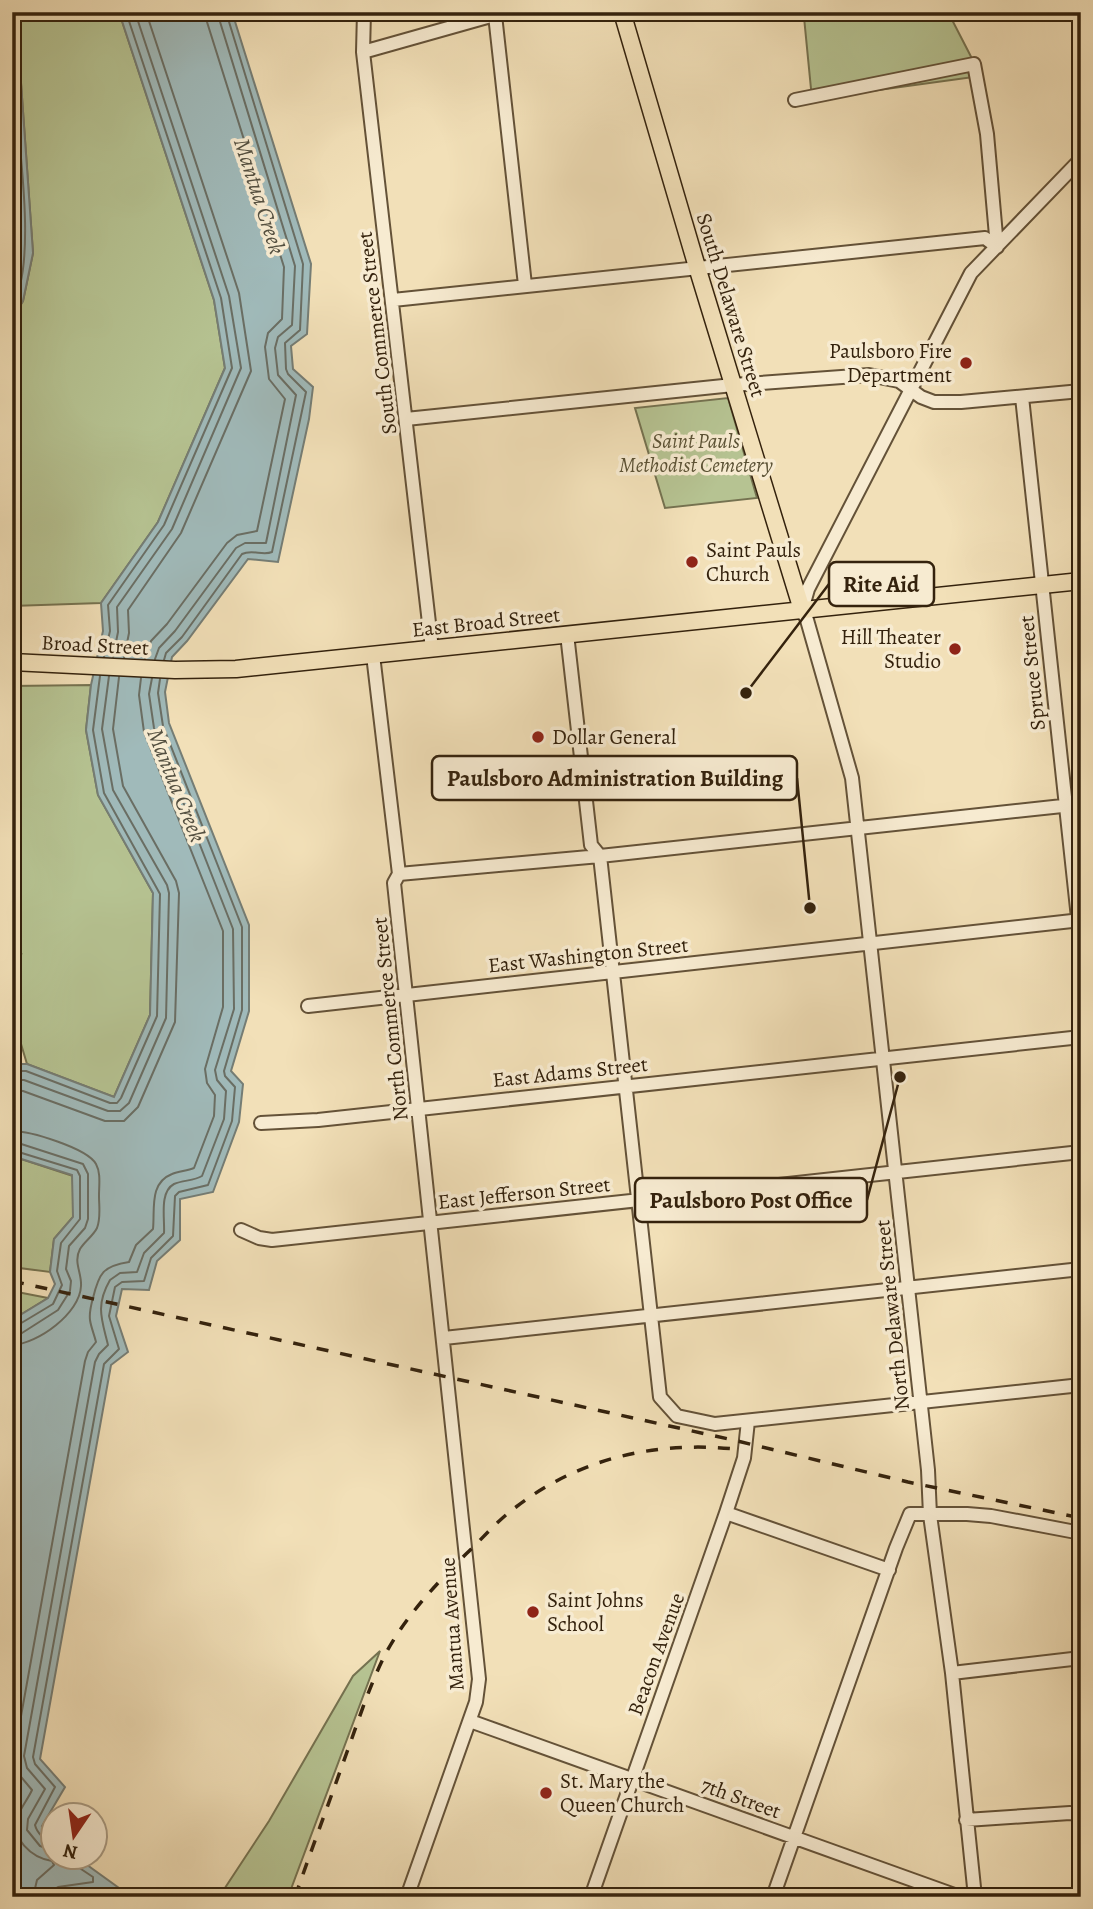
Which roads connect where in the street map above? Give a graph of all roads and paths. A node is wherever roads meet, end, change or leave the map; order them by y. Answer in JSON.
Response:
{"nodes":[{"id":1,"x":364,"y":12,"type":"edge"},
{"id":2,"x":622,"y":12,"type":"edge"},
{"id":3,"x":500,"y":14,"type":"edge"},
{"id":4,"x":363,"y":52,"type":"junction"},
{"id":5,"x":795,"y":100,"type":"dead end"},
{"id":6,"x":1081,"y":159,"type":"edge"},
{"id":7,"x":997,"y":247,"type":"junction"},
{"id":8,"x":697,"y":267,"type":"junction"},
{"id":9,"x":525,"y":285,"type":"junction"},
{"id":10,"x":393,"y":300,"type":"junction"},
{"id":11,"x":733,"y":385,"type":"junction"},
{"id":12,"x":911,"y":390,"type":"junction"},
{"id":13,"x":1081,"y":391,"type":"edge"},
{"id":14,"x":1022,"y":397,"type":"junction"},
{"id":15,"x":406,"y":419,"type":"junction"},
{"id":16,"x":1081,"y":581,"type":"edge"},
{"id":17,"x":1042,"y":585,"type":"junction"},
{"id":18,"x":802,"y":610,"type":"junction"},
{"id":19,"x":567,"y":634,"type":"junction"},
{"id":20,"x":432,"y":649,"type":"junction"},
{"id":21,"x":373,"y":654,"type":"junction"},
{"id":22,"x":12,"y":662,"type":"edge"},
{"id":23,"x":175,"y":670,"type":"joint"},
{"id":24,"x":1081,"y":804,"type":"edge"},
{"id":25,"x":1066,"y":806,"type":"junction"},
{"id":26,"x":858,"y":828,"type":"junction"},
{"id":27,"x":600,"y":856,"type":"junction"},
{"id":28,"x":399,"y":874,"type":"junction"},
{"id":29,"x":1079,"y":920,"type":"edge"},
{"id":30,"x":871,"y":943,"type":"junction"},
{"id":31,"x":1081,"y":946,"type":"edge"},
{"id":32,"x":612,"y":972,"type":"junction"},
{"id":33,"x":406,"y":995,"type":"junction"},
{"id":34,"x":308,"y":1006,"type":"dead end"},
{"id":35,"x":1081,"y":1037,"type":"edge"},
{"id":36,"x":883,"y":1058,"type":"junction"},
{"id":37,"x":625,"y":1085,"type":"junction"},
{"id":38,"x":419,"y":1108,"type":"junction"},
{"id":39,"x":261,"y":1123,"type":"dead end"},
{"id":40,"x":1081,"y":1152,"type":"edge"},
{"id":41,"x":895,"y":1173,"type":"junction"},
{"id":42,"x":637,"y":1200,"type":"junction"},
{"id":43,"x":431,"y":1223,"type":"junction"},
{"id":44,"x":241,"y":1230,"type":"dead end"},
{"id":45,"x":1081,"y":1269,"type":"edge"},
{"id":46,"x":908,"y":1288,"type":"junction"},
{"id":47,"x":650,"y":1315,"type":"junction"},
{"id":48,"x":444,"y":1338,"type":"junction"},
{"id":49,"x":448,"y":1380,"type":"joint"},
{"id":50,"x":1081,"y":1385,"type":"edge"},
{"id":51,"x":920,"y":1402,"type":"junction"},
{"id":52,"x":748,"y":1421,"type":"junction"},
{"id":53,"x":726,"y":1513,"type":"junction"},
{"id":54,"x":930,"y":1515,"type":"junction"},
{"id":55,"x":1081,"y":1532,"type":"edge"},
{"id":56,"x":888,"y":1570,"type":"junction"},
{"id":57,"x":1081,"y":1658,"type":"edge"},
{"id":58,"x":952,"y":1673,"type":"junction"},
{"id":59,"x":470,"y":1721,"type":"junction"},
{"id":60,"x":632,"y":1779,"type":"junction"},
{"id":61,"x":1081,"y":1815,"type":"edge"},
{"id":62,"x":966,"y":1820,"type":"junction"},
{"id":63,"x":794,"y":1837,"type":"junction"},
{"id":64,"x":957,"y":1896,"type":"edge"},
{"id":65,"x":407,"y":1897,"type":"edge"},
{"id":66,"x":591,"y":1897,"type":"edge"},
{"id":67,"x":773,"y":1897,"type":"edge"},
{"id":68,"x":975,"y":1897,"type":"edge"}],
"edges":[{"from":1,"to":4,"type":"street","name":"South Commerce Street"},
{"from":2,"to":8,"type":"main road","name":"South Delaware Street"},
{"from":3,"to":4,"type":"street"},
{"from":3,"to":9,"type":"street"},
{"from":4,"to":10,"type":"street","name":"South Commerce Street"},
{"from":5,"to":7,"type":"street"},
{"from":6,"to":7,"type":"street"},
{"from":7,"to":8,"type":"street"},
{"from":7,"to":12,"type":"street"},
{"from":8,"to":9,"type":"street"},
{"from":8,"to":11,"type":"main road","name":"South Delaware Street"},
{"from":9,"to":10,"type":"street"},
{"from":10,"to":15,"type":"street","name":"South Commerce Street"},
{"from":11,"to":12,"type":"street"},
{"from":11,"to":15,"type":"street"},
{"from":11,"to":18,"type":"main road","name":"South Delaware Street"},
{"from":12,"to":14,"type":"street"},
{"from":12,"to":18,"type":"street"},
{"from":13,"to":14,"type":"street"},
{"from":14,"to":17,"type":"street","name":"Spruce Street"},
{"from":15,"to":20,"type":"street","name":"South Commerce Street"},
{"from":16,"to":17,"type":"main road","name":"East Broad Street"},
{"from":17,"to":18,"type":"main road","name":"East Broad Street"},
{"from":17,"to":25,"type":"street","name":"Spruce Street"},
{"from":18,"to":19,"type":"main road","name":"East Broad Street"},
{"from":18,"to":26,"type":"street","name":"North Delaware Street"},
{"from":19,"to":20,"type":"main road","name":"East Broad Street"},
{"from":19,"to":27,"type":"street"},
{"from":20,"to":21,"type":"main road","name":"East Broad Street"},
{"from":21,"to":23,"type":"main road","name":"East Broad Street"},
{"from":21,"to":28,"type":"street","name":"North Commerce Street"},
{"from":22,"to":23,"type":"main road","name":"Broad Street"},
{"from":24,"to":25,"type":"street"},
{"from":25,"to":26,"type":"street"},
{"from":25,"to":29,"type":"street","name":"Spruce Street"},
{"from":26,"to":27,"type":"street"},
{"from":26,"to":30,"type":"street","name":"North Delaware Street"},
{"from":27,"to":28,"type":"street"},
{"from":27,"to":32,"type":"street"},
{"from":28,"to":33,"type":"street","name":"North Commerce Street"},
{"from":29,"to":30,"type":"street","name":"East Washington Street"},
{"from":29,"to":31,"type":"street","name":"Spruce Street"},
{"from":30,"to":32,"type":"street","name":"East Washington Street"},
{"from":30,"to":36,"type":"street","name":"North Delaware Street"},
{"from":32,"to":33,"type":"street","name":"East Washington Street"},
{"from":32,"to":37,"type":"street"},
{"from":33,"to":34,"type":"street","name":"East Washington Street"},
{"from":33,"to":38,"type":"street","name":"North Commerce Street"},
{"from":35,"to":36,"type":"street","name":"East Adams Street"},
{"from":36,"to":37,"type":"street","name":"East Adams Street"},
{"from":36,"to":41,"type":"street","name":"North Delaware Street"},
{"from":37,"to":38,"type":"street","name":"East Adams Street"},
{"from":37,"to":42,"type":"street"},
{"from":38,"to":39,"type":"street","name":"East Adams Street"},
{"from":38,"to":43,"type":"street","name":"North Commerce Street"},
{"from":40,"to":41,"type":"street","name":"East Jefferson Street"},
{"from":41,"to":42,"type":"street","name":"East Jefferson Street"},
{"from":41,"to":46,"type":"street","name":"North Delaware Street"},
{"from":42,"to":43,"type":"street","name":"East Jefferson Street"},
{"from":42,"to":47,"type":"street"},
{"from":43,"to":44,"type":"street","name":"East Jefferson Street"},
{"from":43,"to":48,"type":"street","name":"North Commerce Street"},
{"from":45,"to":46,"type":"street"},
{"from":46,"to":47,"type":"street"},
{"from":46,"to":51,"type":"street","name":"North Delaware Street"},
{"from":47,"to":48,"type":"street"},
{"from":47,"to":52,"type":"street"},
{"from":48,"to":49,"type":"street","name":"North Commerce Street"},
{"from":49,"to":59,"type":"street","name":"Mantua Avenue"},
{"from":50,"to":51,"type":"street"},
{"from":51,"to":52,"type":"street"},
{"from":51,"to":54,"type":"street","name":"North Delaware Street"},
{"from":52,"to":53,"type":"street","name":"Beacon Avenue"},
{"from":53,"to":56,"type":"street"},
{"from":53,"to":60,"type":"street","name":"Beacon Avenue"},
{"from":54,"to":55,"type":"street"},
{"from":54,"to":56,"type":"street"},
{"from":54,"to":58,"type":"street","name":"North Delaware Street"},
{"from":56,"to":63,"type":"street"},
{"from":57,"to":58,"type":"street"},
{"from":58,"to":62,"type":"street","name":"North Delaware Street"},
{"from":59,"to":60,"type":"street","name":"7th Street"},
{"from":59,"to":65,"type":"street","name":"Mantua Avenue"},
{"from":60,"to":63,"type":"street","name":"7th Street"},
{"from":60,"to":66,"type":"street","name":"Beacon Avenue"},
{"from":61,"to":62,"type":"street"},
{"from":62,"to":68,"type":"street","name":"North Delaware Street"},
{"from":63,"to":64,"type":"street","name":"7th Street"},
{"from":63,"to":67,"type":"street"}]}
